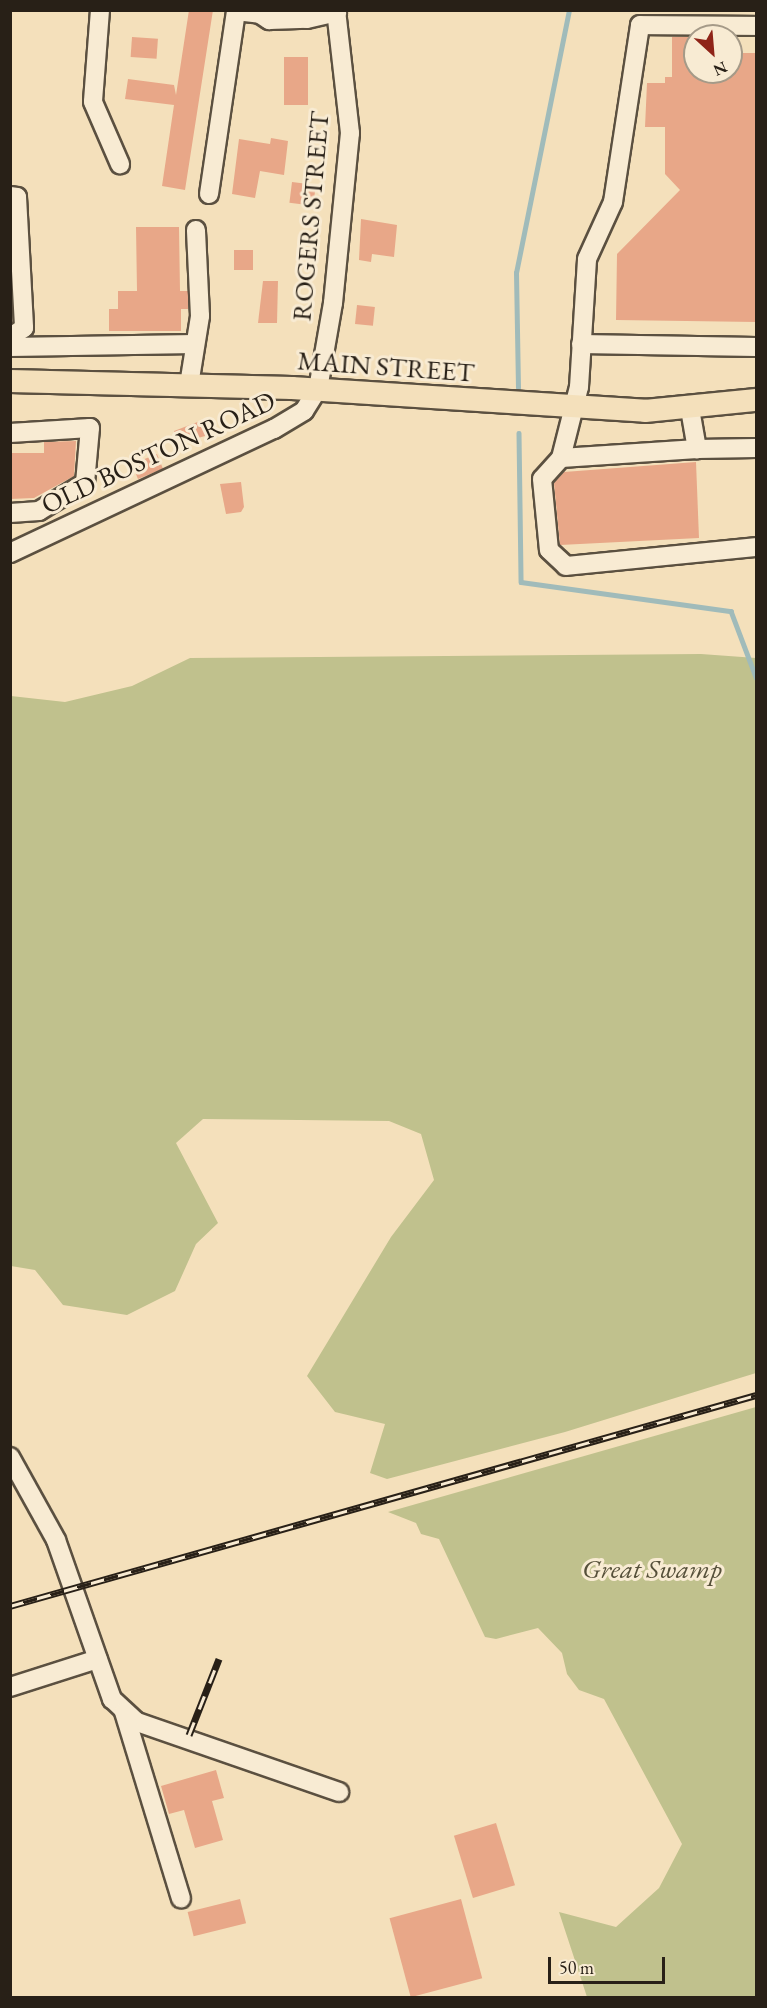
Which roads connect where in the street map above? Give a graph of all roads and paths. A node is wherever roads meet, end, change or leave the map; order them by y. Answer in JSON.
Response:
{"nodes":[{"id":1,"x":100,"y":10,"type":"edge"},
{"id":2,"x":327,"y":11,"type":"edge"},
{"id":3,"x":262,"y":12,"type":"edge"},
{"id":4,"x":756,"y":26,"type":"edge"},
{"id":5,"x":120,"y":164,"type":"dead end"},
{"id":6,"x":209,"y":194,"type":"dead end"},
{"id":7,"x":10,"y":196,"type":"edge"},
{"id":8,"x":196,"y":230,"type":"dead end"},
{"id":9,"x":10,"y":337,"type":"edge"},
{"id":10,"x":195,"y":344,"type":"junction"},
{"id":11,"x":581,"y":344,"type":"junction"},
{"id":12,"x":10,"y":347,"type":"edge"},
{"id":13,"x":756,"y":347,"type":"edge"},
{"id":14,"x":10,"y":381,"type":"edge"},
{"id":15,"x":189,"y":385,"type":"junction"},
{"id":16,"x":318,"y":389,"type":"junction"},
{"id":17,"x":756,"y":400,"type":"edge"},
{"id":18,"x":571,"y":408,"type":"junction"},
{"id":19,"x":690,"y":409,"type":"junction"},
{"id":20,"x":10,"y":433,"type":"edge"},
{"id":21,"x":756,"y":447,"type":"edge"},
{"id":22,"x":697,"y":449,"type":"junction"},
{"id":23,"x":561,"y":458,"type":"junction"},
{"id":24,"x":39,"y":511,"type":"junction"},
{"id":25,"x":10,"y":513,"type":"edge"},
{"id":26,"x":52,"y":532,"type":"junction"},
{"id":27,"x":756,"y":547,"type":"edge"},
{"id":28,"x":10,"y":553,"type":"edge"},
{"id":29,"x":10,"y":1457,"type":"edge"},
{"id":30,"x":98,"y":1659,"type":"junction"},
{"id":31,"x":10,"y":1688,"type":"edge"},
{"id":32,"x":124,"y":1710,"type":"junction"},
{"id":33,"x":339,"y":1792,"type":"dead end"},
{"id":34,"x":181,"y":1898,"type":"dead end"}],
"edges":[{"from":1,"to":5,"type":"street"},
{"from":2,"to":3,"type":"street"},
{"from":2,"to":16,"type":"street","name":"ROGERS STREET"},
{"from":3,"to":6,"type":"street"},
{"from":4,"to":11,"type":"street"},
{"from":7,"to":9,"type":"street"},
{"from":8,"to":10,"type":"street"},
{"from":10,"to":12,"type":"street"},
{"from":10,"to":15,"type":"street"},
{"from":11,"to":13,"type":"street"},
{"from":11,"to":18,"type":"street"},
{"from":14,"to":15,"type":"main road","name":"MAIN STREET"},
{"from":15,"to":16,"type":"main road","name":"MAIN STREET"},
{"from":16,"to":18,"type":"main road","name":"MAIN STREET"},
{"from":16,"to":26,"type":"street","name":"OLD BOSTON ROAD"},
{"from":17,"to":19,"type":"main road","name":"MAIN STREET"},
{"from":18,"to":19,"type":"main road","name":"MAIN STREET"},
{"from":18,"to":23,"type":"street"},
{"from":19,"to":22,"type":"street"},
{"from":20,"to":24,"type":"street"},
{"from":21,"to":22,"type":"street"},
{"from":22,"to":23,"type":"street"},
{"from":23,"to":27,"type":"street"},
{"from":24,"to":25,"type":"street"},
{"from":24,"to":26,"type":"street"},
{"from":26,"to":28,"type":"street","name":"OLD BOSTON ROAD"},
{"from":29,"to":30,"type":"street"},
{"from":30,"to":31,"type":"street"},
{"from":30,"to":32,"type":"street"},
{"from":32,"to":33,"type":"street"},
{"from":32,"to":34,"type":"street"}]}
